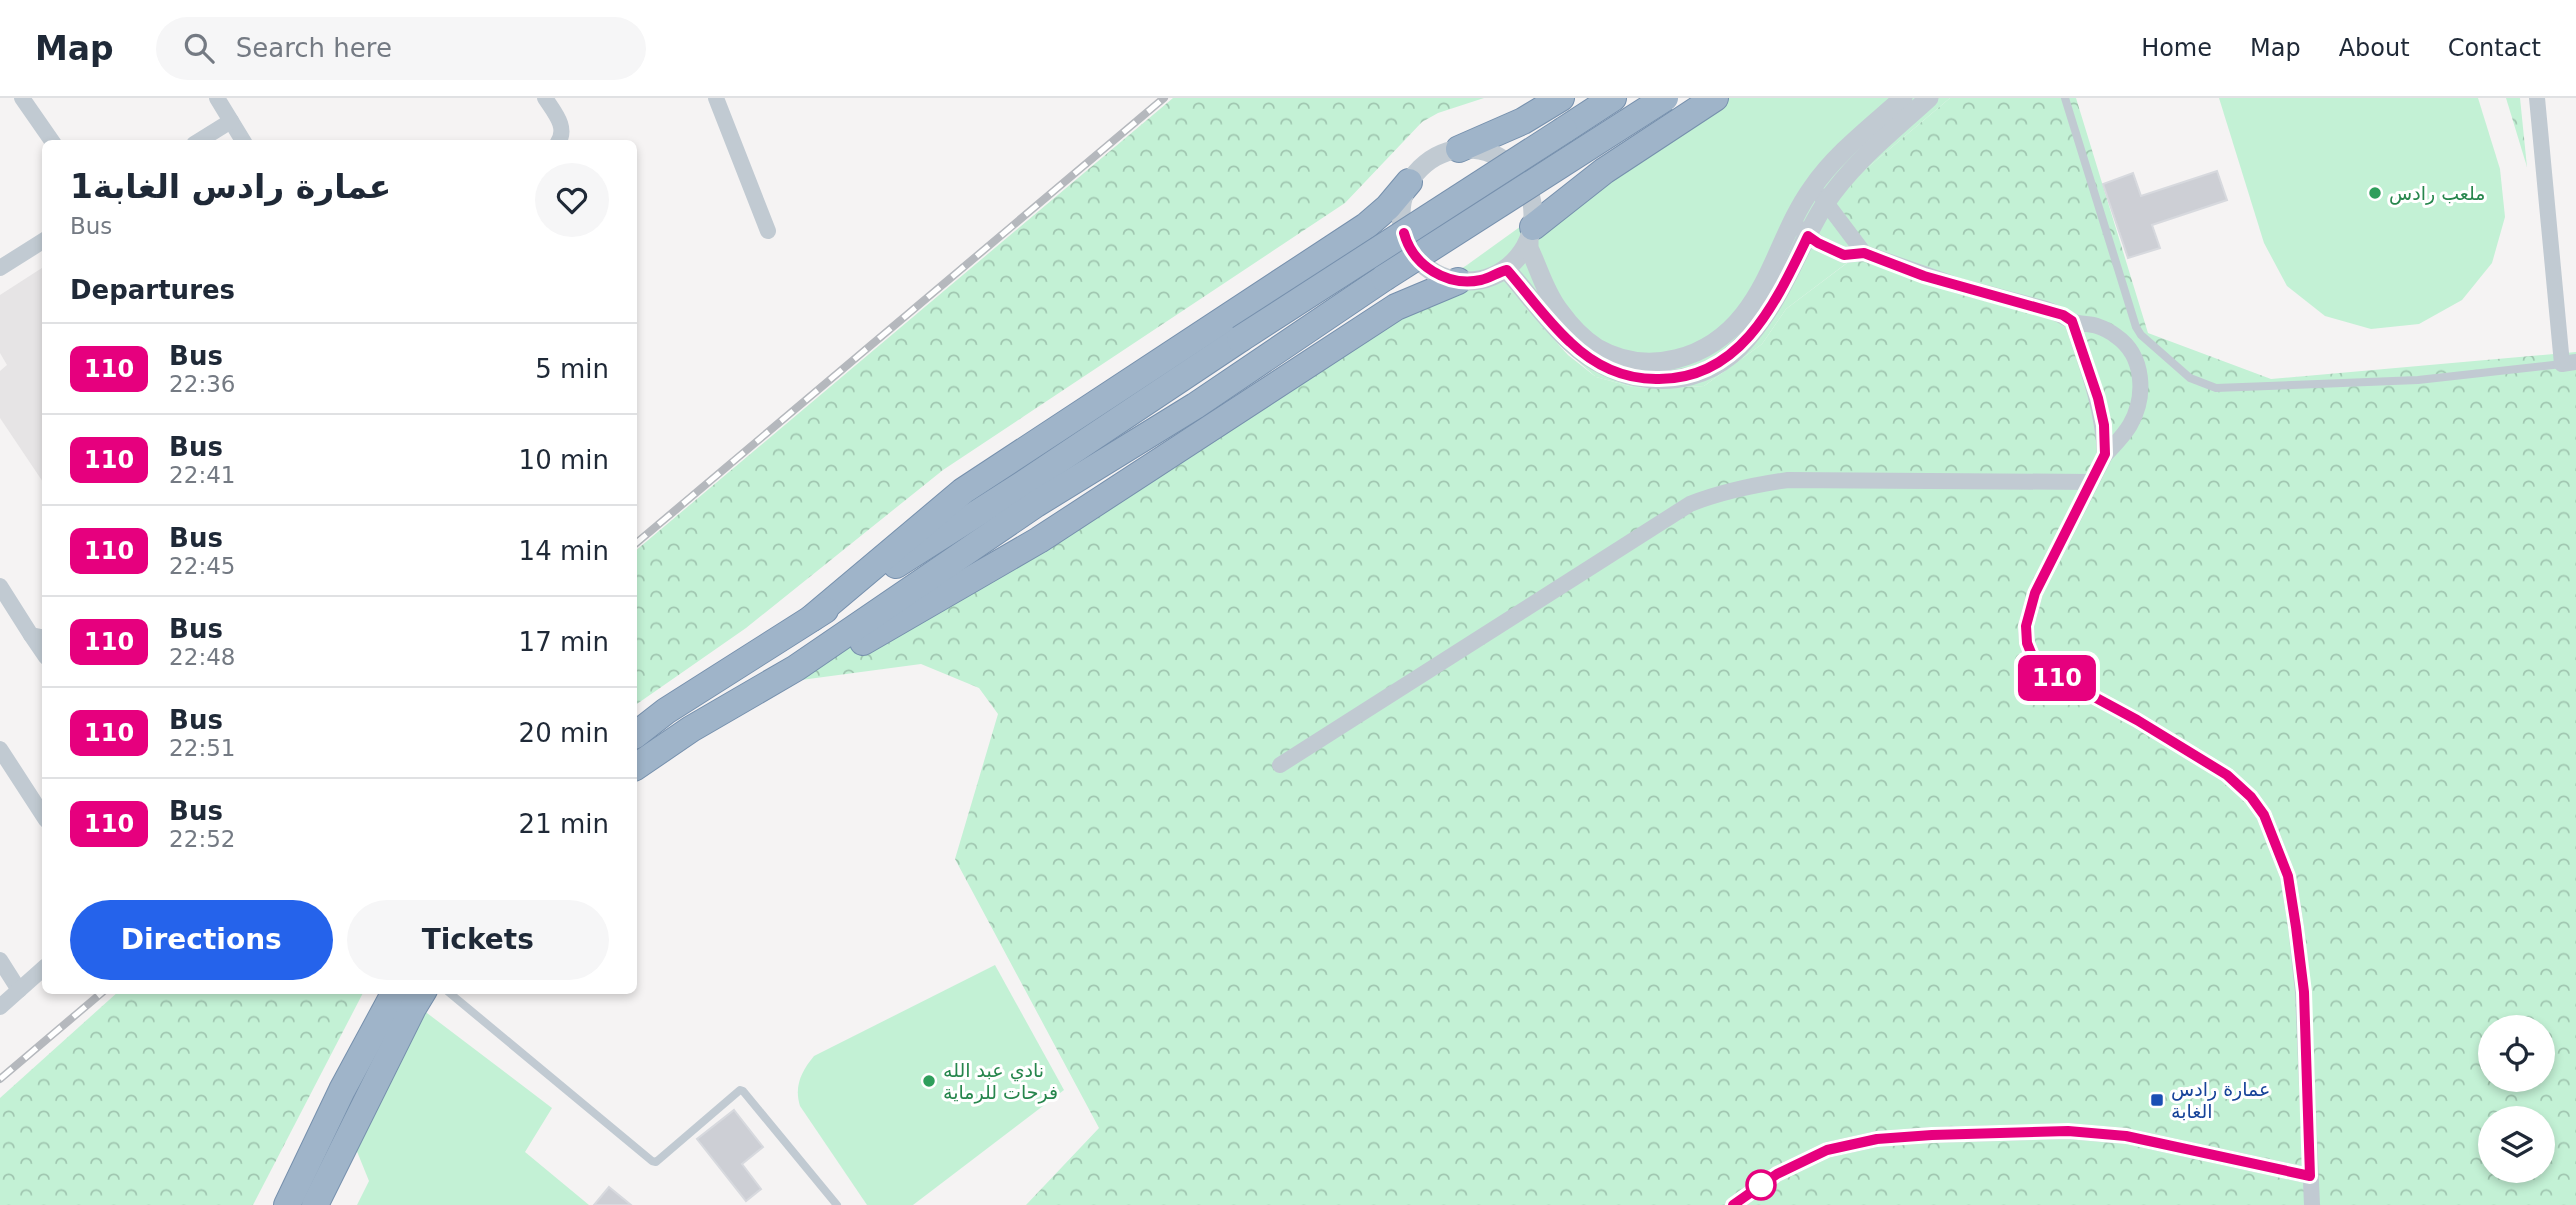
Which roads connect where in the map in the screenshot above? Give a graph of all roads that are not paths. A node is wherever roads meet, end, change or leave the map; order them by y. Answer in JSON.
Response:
{"nodes":[{"id":1,"x":22,"y":98,"type":"edge"},
{"id":2,"x":217,"y":98,"type":"edge"},
{"id":3,"x":545,"y":98,"type":"edge"},
{"id":4,"x":716,"y":98,"type":"edge"},
{"id":5,"x":1561,"y":98,"type":"edge"},
{"id":6,"x":1613,"y":98,"type":"edge"},
{"id":7,"x":1665,"y":98,"type":"edge"},
{"id":8,"x":1715,"y":98,"type":"edge"},
{"id":9,"x":1903,"y":98,"type":"edge"},
{"id":10,"x":1929,"y":98,"type":"edge"},
{"id":11,"x":2065,"y":98,"type":"edge"},
{"id":12,"x":2537,"y":98,"type":"edge"},
{"id":13,"x":231,"y":121,"type":"junction"},
{"id":14,"x":51,"y":140,"type":"edge"},
{"id":15,"x":200,"y":140,"type":"edge"},
{"id":16,"x":243,"y":140,"type":"edge"},
{"id":17,"x":560,"y":140,"type":"edge"},
{"id":18,"x":1459,"y":149,"type":"junction"},
{"id":19,"x":1409,"y":181,"type":"junction"},
{"id":20,"x":1813,"y":186,"type":"junction"},
{"id":21,"x":1826,"y":203,"type":"junction"},
{"id":22,"x":1793,"y":221,"type":"junction"},
{"id":23,"x":768,"y":231,"type":"dead end"},
{"id":24,"x":1531,"y":233,"type":"junction"},
{"id":25,"x":1808,"y":236,"type":"junction"},
{"id":26,"x":42,"y":242,"type":"edge"},
{"id":27,"x":1864,"y":253,"type":"junction"},
{"id":28,"x":0,"y":268,"type":"edge"},
{"id":29,"x":1504,"y":270,"type":"junction"},
{"id":30,"x":1458,"y":281,"type":"junction"},
{"id":31,"x":2072,"y":321,"type":"junction"},
{"id":32,"x":2569,"y":363,"type":"edge"},
{"id":33,"x":2105,"y":454,"type":"junction"},
{"id":34,"x":2090,"y":482,"type":"junction"},
{"id":35,"x":1030,"y":494,"type":"junction"},
{"id":36,"x":0,"y":586,"type":"edge"},
{"id":37,"x":812,"y":618,"type":"junction"},
{"id":38,"x":38,"y":636,"type":"edge"},
{"id":39,"x":796,"y":668,"type":"junction"},
{"id":40,"x":637,"y":734,"type":"edge"},
{"id":41,"x":0,"y":749,"type":"edge"},
{"id":42,"x":1280,"y":765,"type":"dead end"},
{"id":43,"x":637,"y":766,"type":"edge"},
{"id":44,"x":42,"y":814,"type":"edge"},
{"id":45,"x":0,"y":960,"type":"edge"},
{"id":46,"x":42,"y":970,"type":"edge"},
{"id":47,"x":19,"y":990,"type":"junction"},
{"id":48,"x":394,"y":994,"type":"edge"},
{"id":49,"x":422,"y":994,"type":"edge"},
{"id":50,"x":451,"y":994,"type":"edge"},
{"id":51,"x":0,"y":1007,"type":"edge"},
{"id":52,"x":2310,"y":1176,"type":"junction"},
{"id":53,"x":287,"y":1205,"type":"edge"},
{"id":54,"x":315,"y":1205,"type":"edge"},
{"id":55,"x":837,"y":1205,"type":"edge"},
{"id":56,"x":1733,"y":1205,"type":"edge"},
{"id":57,"x":2312,"y":1205,"type":"edge"}],
"edges":[{"from":1,"to":14,"type":"street"},
{"from":2,"to":13,"type":"street"},
{"from":3,"to":17,"type":"street"},
{"from":4,"to":23,"type":"street"},
{"from":5,"to":18,"type":"highway"},
{"from":6,"to":35,"type":"highway","bridge":true},
{"from":7,"to":35,"type":"highway","bridge":true},
{"from":8,"to":24,"type":"highway"},
{"from":9,"to":20,"type":"street"},
{"from":10,"to":21,"type":"street"},
{"from":11,"to":32,"type":"lane"},
{"from":12,"to":32,"type":"street"},
{"from":13,"to":15,"type":"street"},
{"from":13,"to":16,"type":"street"},
{"from":18,"to":19,"type":"street"},
{"from":18,"to":24,"type":"street"},
{"from":19,"to":30,"type":"street"},
{"from":19,"to":37,"type":"highway"},
{"from":20,"to":21,"type":"street"},
{"from":20,"to":22,"type":"street"},
{"from":21,"to":25,"type":"street"},
{"from":21,"to":27,"type":"street"},
{"from":22,"to":24,"type":"street"},
{"from":22,"to":25,"type":"street"},
{"from":24,"to":29,"type":"street"},
{"from":25,"to":27,"type":"street"},
{"from":25,"to":29,"type":"street"},
{"from":26,"to":28,"type":"street"},
{"from":27,"to":31,"type":"street"},
{"from":29,"to":30,"type":"street"},
{"from":30,"to":39,"type":"highway"},
{"from":31,"to":33,"type":"street"},
{"from":31,"to":33,"type":"street"},
{"from":33,"to":34,"type":"street"},
{"from":34,"to":42,"type":"street"},
{"from":34,"to":52,"type":"street"},
{"from":35,"to":37,"type":"highway"},
{"from":35,"to":39,"type":"highway"},
{"from":36,"to":38,"type":"street"},
{"from":37,"to":40,"type":"highway"},
{"from":39,"to":43,"type":"highway"},
{"from":41,"to":44,"type":"street"},
{"from":45,"to":47,"type":"street"},
{"from":46,"to":47,"type":"street"},
{"from":47,"to":51,"type":"street"},
{"from":48,"to":53,"type":"highway"},
{"from":49,"to":54,"type":"highway"},
{"from":50,"to":55,"type":"lane"},
{"from":52,"to":56,"type":"street"},
{"from":52,"to":57,"type":"street"}]}
